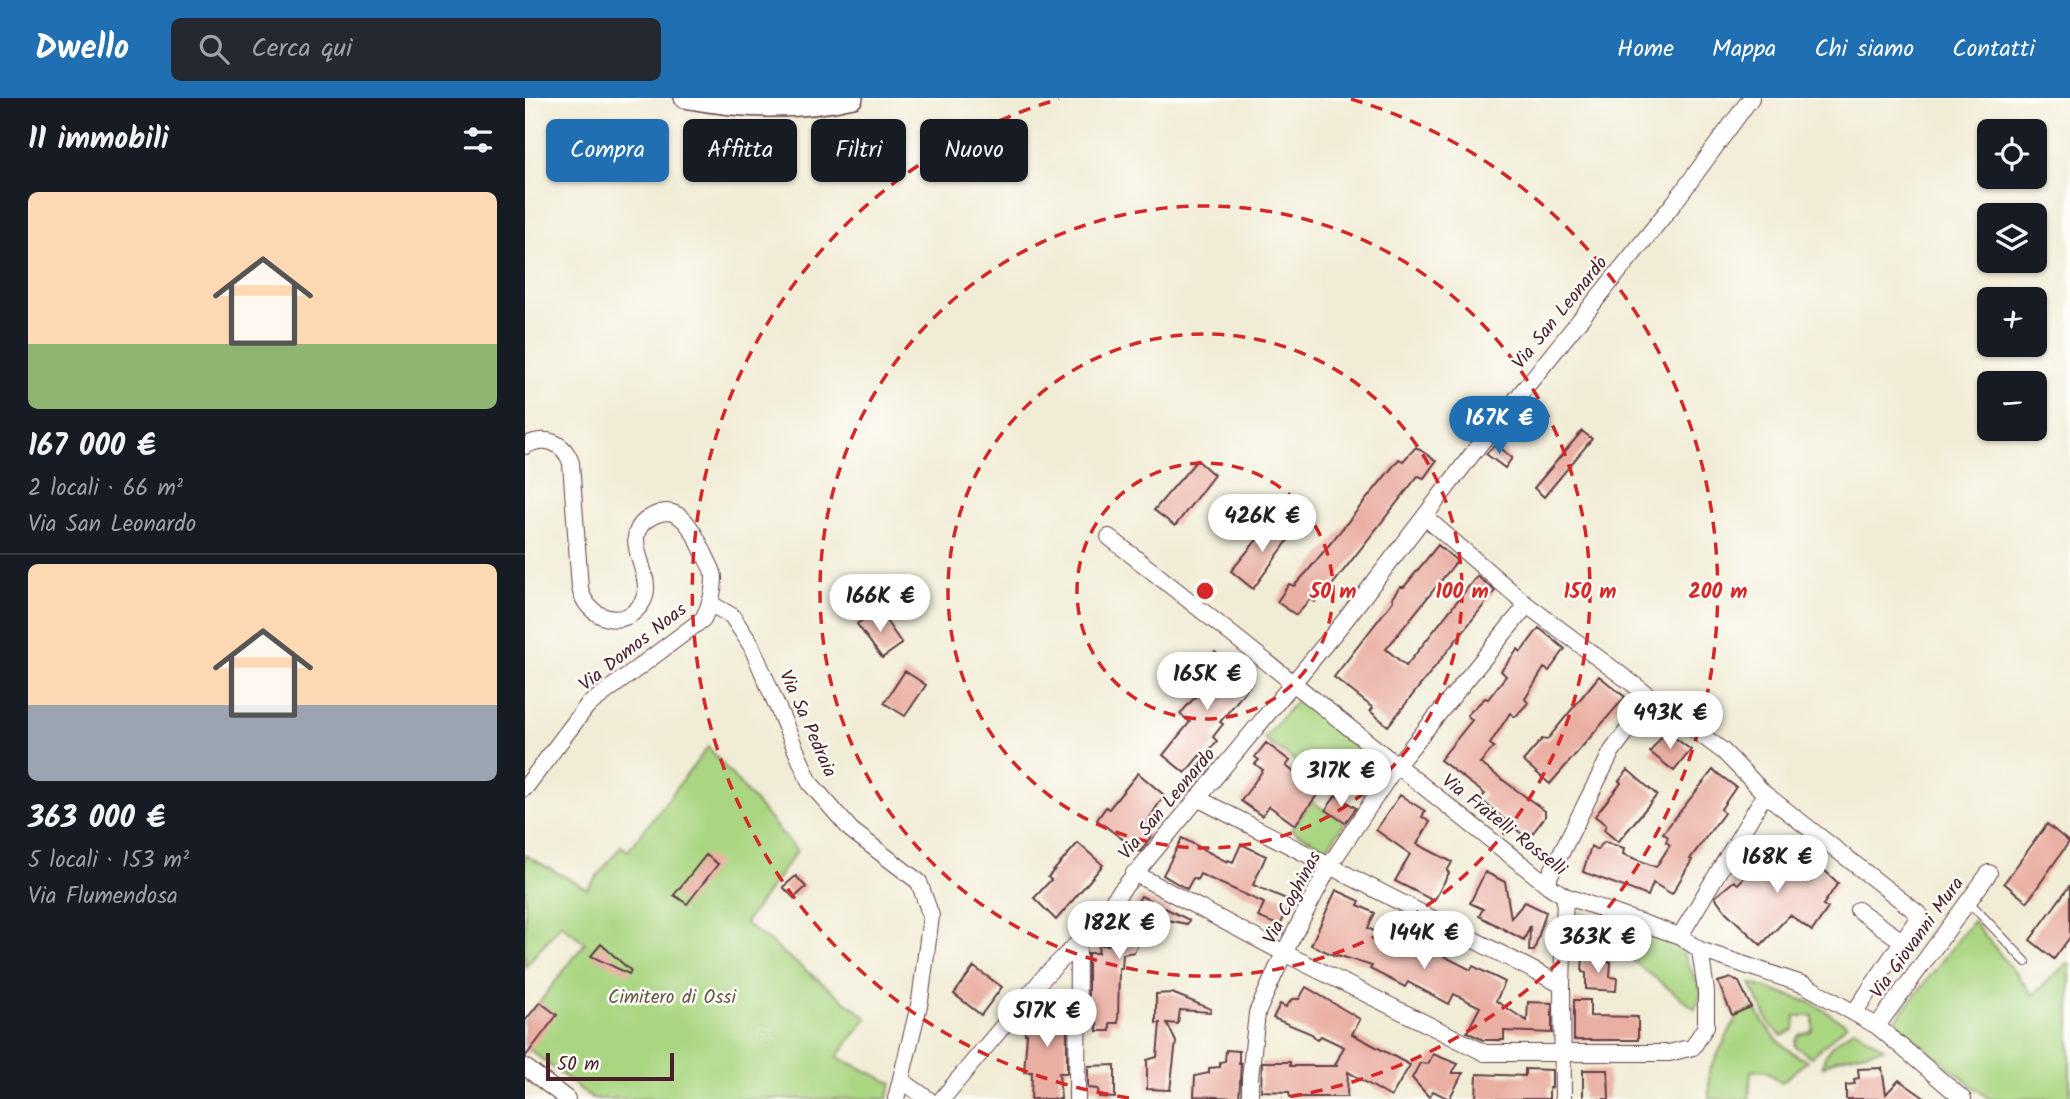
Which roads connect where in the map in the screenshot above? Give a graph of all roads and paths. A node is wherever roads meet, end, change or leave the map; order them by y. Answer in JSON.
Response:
{"nodes":[{"id":1,"x":684,"y":98,"type":"edge"},
{"id":2,"x":853,"y":98,"type":"edge"},
{"id":3,"x":1751,"y":98,"type":"edge"},
{"id":4,"x":525,"y":446,"type":"edge"},
{"id":5,"x":1425,"y":517,"type":"junction"},
{"id":6,"x":1109,"y":537,"type":"dead end"},
{"id":7,"x":711,"y":604,"type":"junction"},
{"id":8,"x":1527,"y":604,"type":"junction"},
{"id":9,"x":1293,"y":681,"type":"junction"},
{"id":10,"x":1651,"y":699,"type":"junction"},
{"id":11,"x":1396,"y":766,"type":"junction"},
{"id":12,"x":525,"y":788,"type":"edge"},
{"id":13,"x":1765,"y":794,"type":"junction"},
{"id":14,"x":1196,"y":798,"type":"junction"},
{"id":15,"x":1330,"y":865,"type":"junction"},
{"id":16,"x":1134,"y":873,"type":"junction"},
{"id":17,"x":1989,"y":873,"type":"dead end"},
{"id":18,"x":1549,"y":886,"type":"junction"},
{"id":19,"x":1565,"y":896,"type":"junction"},
{"id":20,"x":1968,"y":901,"type":"junction"},
{"id":21,"x":1858,"y":910,"type":"dead end"},
{"id":22,"x":1680,"y":936,"type":"junction"},
{"id":23,"x":1902,"y":941,"type":"junction"},
{"id":24,"x":1078,"y":943,"type":"junction"},
{"id":25,"x":1700,"y":950,"type":"junction"},
{"id":26,"x":1284,"y":953,"type":"junction"},
{"id":27,"x":2026,"y":962,"type":"dead end"},
{"id":28,"x":1562,"y":985,"type":"junction"},
{"id":29,"x":1854,"y":1013,"type":"junction"},
{"id":30,"x":1877,"y":1026,"type":"junction"},
{"id":31,"x":1562,"y":1053,"type":"junction"},
{"id":32,"x":525,"y":1068,"type":"edge"},
{"id":33,"x":901,"y":1080,"type":"junction"},
{"id":34,"x":567,"y":1099,"type":"edge"},
{"id":35,"x":896,"y":1099,"type":"edge"},
{"id":36,"x":928,"y":1099,"type":"edge"},
{"id":37,"x":942,"y":1099,"type":"edge"},
{"id":38,"x":1077,"y":1099,"type":"edge"},
{"id":39,"x":1250,"y":1099,"type":"edge"},
{"id":40,"x":1563,"y":1099,"type":"edge"},
{"id":41,"x":1963,"y":1099,"type":"edge"}],
"edges":[{"from":1,"to":2,"type":"street"},
{"from":3,"to":5,"type":"street","name":"Via San Leonardo"},
{"from":4,"to":7,"type":"street"},
{"from":5,"to":8,"type":"street"},
{"from":5,"to":9,"type":"street","name":"Via San Leonardo"},
{"from":6,"to":9,"type":"street","name":"Via Fratelli Rosselli"},
{"from":7,"to":12,"type":"street","name":"Via Domos Noas"},
{"from":7,"to":33,"type":"street","name":"Via Sa Pedraia"},
{"from":8,"to":10,"type":"street"},
{"from":8,"to":11,"type":"street","name":"Via Coghinas"},
{"from":9,"to":11,"type":"street","name":"Via Fratelli Rosselli"},
{"from":9,"to":14,"type":"street","name":"Via San Leonardo"},
{"from":10,"to":13,"type":"street"},
{"from":10,"to":18,"type":"street"},
{"from":11,"to":15,"type":"street","name":"Via Coghinas"},
{"from":11,"to":18,"type":"street","name":"Via Fratelli Rosselli"},
{"from":13,"to":22,"type":"street"},
{"from":13,"to":23,"type":"street"},
{"from":14,"to":15,"type":"street"},
{"from":14,"to":16,"type":"street","name":"Via San Leonardo"},
{"from":15,"to":26,"type":"street","name":"Via Coghinas"},
{"from":15,"to":28,"type":"street"},
{"from":16,"to":24,"type":"street","name":"Via San Leonardo"},
{"from":16,"to":26,"type":"street"},
{"from":17,"to":20,"type":"street","name":"Via Giovanni Mura"},
{"from":18,"to":19,"type":"street","name":"Via Fratelli Rosselli"},
{"from":19,"to":22,"type":"street","name":"Via Fratelli Rosselli"},
{"from":19,"to":28,"type":"street"},
{"from":20,"to":27,"type":"lane"},
{"from":20,"to":30,"type":"street","name":"Via Giovanni Mura"},
{"from":21,"to":23,"type":"street"},
{"from":22,"to":25,"type":"street","name":"Via Fratelli Rosselli"},
{"from":23,"to":29,"type":"street"},
{"from":24,"to":37,"type":"street","name":"Via San Leonardo"},
{"from":24,"to":38,"type":"street"},
{"from":25,"to":29,"type":"street","name":"Via Fratelli Rosselli"},
{"from":25,"to":31,"type":"street"},
{"from":26,"to":31,"type":"street"},
{"from":26,"to":39,"type":"street","name":"Via Coghinas"},
{"from":28,"to":31,"type":"street"},
{"from":29,"to":30,"type":"street","name":"Via Fratelli Rosselli"},
{"from":30,"to":41,"type":"street","name":"Via Fratelli Rosselli"},
{"from":31,"to":40,"type":"street"},
{"from":32,"to":34,"type":"street"},
{"from":33,"to":35,"type":"street","name":"Via Sa Pedraia"},
{"from":33,"to":36,"type":"street"}]}
